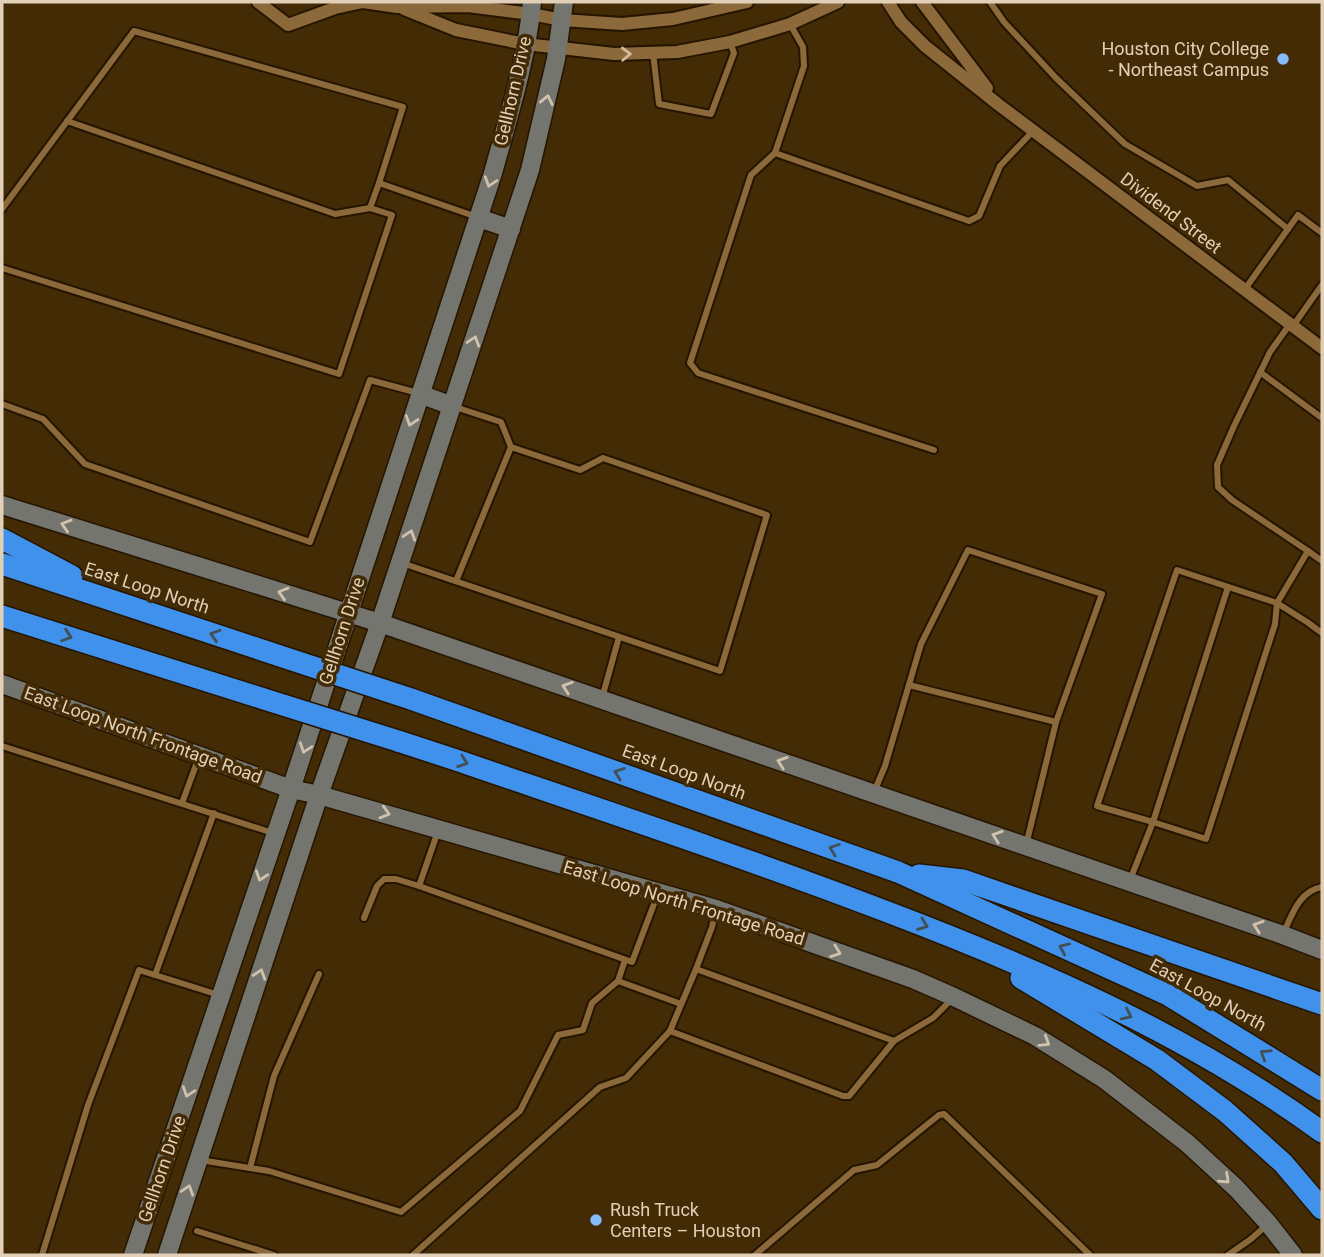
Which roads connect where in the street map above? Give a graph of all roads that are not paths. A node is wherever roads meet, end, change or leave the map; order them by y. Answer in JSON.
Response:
{"nodes":[{"id":1,"x":258,"y":2,"type":"edge"},
{"id":2,"x":564,"y":2,"type":"edge"},
{"id":3,"x":747,"y":2,"type":"edge"},
{"id":4,"x":838,"y":2,"type":"edge"},
{"id":5,"x":888,"y":2,"type":"edge"},
{"id":6,"x":922,"y":2,"type":"edge"},
{"id":7,"x":990,"y":2,"type":"edge"},
{"id":8,"x":397,"y":4,"type":"edge"},
{"id":9,"x":443,"y":4,"type":"edge"},
{"id":10,"x":531,"y":8,"type":"edge"},
{"id":11,"x":562,"y":20,"type":"junction"},
{"id":12,"x":790,"y":24,"type":"junction"},
{"id":13,"x":730,"y":43,"type":"junction"},
{"id":14,"x":525,"y":44,"type":"junction"},
{"id":15,"x":558,"y":47,"type":"junction"},
{"id":16,"x":653,"y":53,"type":"junction"},
{"id":17,"x":999,"y":105,"type":"junction"},
{"id":18,"x":67,"y":121,"type":"junction"},
{"id":19,"x":1033,"y":131,"type":"junction"},
{"id":20,"x":775,"y":153,"type":"junction"},
{"id":21,"x":379,"y":184,"type":"junction"},
{"id":22,"x":370,"y":208,"type":"junction"},
{"id":23,"x":2,"y":209,"type":"edge"},
{"id":24,"x":478,"y":218,"type":"junction"},
{"id":25,"x":511,"y":229,"type":"junction"},
{"id":26,"x":1288,"y":229,"type":"junction"},
{"id":27,"x":1322,"y":233,"type":"edge"},
{"id":28,"x":2,"y":268,"type":"edge"},
{"id":29,"x":1322,"y":285,"type":"edge"},
{"id":30,"x":1244,"y":290,"type":"junction"},
{"id":31,"x":1291,"y":325,"type":"junction"},
{"id":32,"x":1322,"y":348,"type":"edge"},
{"id":33,"x":1260,"y":372,"type":"junction"},
{"id":34,"x":420,"y":394,"type":"junction"},
{"id":35,"x":2,"y":404,"type":"edge"},
{"id":36,"x":452,"y":406,"type":"junction"},
{"id":37,"x":1322,"y":418,"type":"edge"},
{"id":38,"x":511,"y":447,"type":"junction"},
{"id":39,"x":934,"y":450,"type":"dead end"},
{"id":40,"x":2,"y":505,"type":"edge"},
{"id":41,"x":2,"y":539,"type":"edge"},
{"id":42,"x":1307,"y":551,"type":"junction"},
{"id":43,"x":1322,"y":561,"type":"edge"},
{"id":44,"x":401,"y":562,"type":"junction"},
{"id":45,"x":2,"y":564,"type":"edge"},
{"id":46,"x":456,"y":581,"type":"junction"},
{"id":47,"x":1228,"y":587,"type":"junction"},
{"id":48,"x":1277,"y":603,"type":"junction"},
{"id":49,"x":130,"y":607,"type":"junction"},
{"id":50,"x":348,"y":613,"type":"junction"},
{"id":51,"x":2,"y":615,"type":"edge"},
{"id":52,"x":380,"y":623,"type":"junction"},
{"id":53,"x":1322,"y":633,"type":"edge"},
{"id":54,"x":618,"y":637,"type":"junction"},
{"id":55,"x":2,"y":684,"type":"edge"},
{"id":56,"x":909,"y":685,"type":"junction"},
{"id":57,"x":601,"y":699,"type":"junction"},
{"id":58,"x":1056,"y":722,"type":"junction"},
{"id":59,"x":2,"y":746,"type":"edge"},
{"id":60,"x":200,"y":756,"type":"junction"},
{"id":61,"x":291,"y":789,"type":"junction"},
{"id":62,"x":873,"y":793,"type":"junction"},
{"id":63,"x":319,"y":795,"type":"junction"},
{"id":64,"x":182,"y":803,"type":"junction"},
{"id":65,"x":214,"y":813,"type":"junction"},
{"id":66,"x":1153,"y":822,"type":"junction"},
{"id":67,"x":438,"y":829,"type":"junction"},
{"id":68,"x":275,"y":834,"type":"junction"},
{"id":69,"x":1026,"y":846,"type":"junction"},
{"id":70,"x":898,"y":872,"type":"junction"},
{"id":71,"x":1129,"y":882,"type":"junction"},
{"id":72,"x":419,"y":886,"type":"junction"},
{"id":73,"x":1322,"y":887,"type":"edge"},
{"id":74,"x":659,"y":892,"type":"junction"},
{"id":75,"x":716,"y":909,"type":"junction"},
{"id":76,"x":364,"y":918,"type":"dead end"},
{"id":77,"x":1283,"y":935,"type":"junction"},
{"id":78,"x":953,"y":937,"type":"junction"},
{"id":79,"x":1322,"y":950,"type":"edge"},
{"id":80,"x":625,"y":960,"type":"junction"},
{"id":81,"x":696,"y":969,"type":"junction"},
{"id":82,"x":318,"y":974,"type":"dead end"},
{"id":83,"x":155,"y":975,"type":"junction"},
{"id":84,"x":618,"y":981,"type":"junction"},
{"id":85,"x":221,"y":995,"type":"junction"},
{"id":86,"x":954,"y":997,"type":"junction"},
{"id":87,"x":681,"y":1003,"type":"junction"},
{"id":88,"x":250,"y":1004,"type":"junction"},
{"id":89,"x":1322,"y":1004,"type":"edge"},
{"id":90,"x":670,"y":1031,"type":"junction"},
{"id":91,"x":894,"y":1041,"type":"junction"},
{"id":92,"x":1322,"y":1090,"type":"edge"},
{"id":93,"x":1322,"y":1132,"type":"edge"},
{"id":94,"x":198,"y":1159,"type":"junction"},
{"id":95,"x":250,"y":1168,"type":"junction"},
{"id":96,"x":1322,"y":1209,"type":"edge"},
{"id":97,"x":1268,"y":1223,"type":"junction"},
{"id":98,"x":197,"y":1231,"type":"dead end"},
{"id":99,"x":42,"y":1255,"type":"edge"},
{"id":100,"x":133,"y":1255,"type":"edge"},
{"id":101,"x":167,"y":1255,"type":"edge"},
{"id":102,"x":274,"y":1255,"type":"edge"},
{"id":103,"x":413,"y":1255,"type":"edge"},
{"id":104,"x":755,"y":1255,"type":"edge"},
{"id":105,"x":1090,"y":1255,"type":"edge"},
{"id":106,"x":1228,"y":1255,"type":"edge"},
{"id":107,"x":1293,"y":1255,"type":"edge"}],
"edges":[{"from":1,"to":8,"type":"street"},
{"from":2,"to":11,"type":"main road","name":"Gellhorn Drive"},
{"from":3,"to":11,"type":"street"},
{"from":4,"to":12,"type":"street"},
{"from":5,"to":17,"type":"street","name":"Dividend Street"},
{"from":6,"to":17,"type":"street","name":"Dividend Street"},
{"from":7,"to":26,"type":"lane"},
{"from":8,"to":9,"type":"street"},
{"from":8,"to":14,"type":"street"},
{"from":9,"to":10,"type":"street"},
{"from":10,"to":11,"type":"street"},
{"from":10,"to":14,"type":"main road","name":"Gellhorn Drive"},
{"from":11,"to":15,"type":"main road","name":"Gellhorn Drive"},
{"from":12,"to":13,"type":"street"},
{"from":12,"to":20,"type":"lane"},
{"from":13,"to":16,"type":"street"},
{"from":13,"to":16,"type":"lane"},
{"from":14,"to":15,"type":"street"},
{"from":14,"to":24,"type":"main road","name":"Gellhorn Drive","one_way":true},
{"from":15,"to":16,"type":"street","one_way":true},
{"from":25,"to":15,"type":"main road","name":"Gellhorn Drive","one_way":true},
{"from":17,"to":19,"type":"street","name":"Dividend Street"},
{"from":18,"to":21,"type":"lane"},
{"from":18,"to":22,"type":"lane"},
{"from":18,"to":23,"type":"lane"},
{"from":19,"to":20,"type":"lane"},
{"from":19,"to":30,"type":"street","name":"Dividend Street"},
{"from":20,"to":39,"type":"lane"},
{"from":21,"to":22,"type":"lane"},
{"from":21,"to":24,"type":"lane"},
{"from":22,"to":28,"type":"lane"},
{"from":24,"to":25,"type":"main road"},
{"from":24,"to":34,"type":"main road","name":"Gellhorn Drive"},
{"from":36,"to":25,"type":"main road","name":"Gellhorn Drive","one_way":true},
{"from":26,"to":27,"type":"lane"},
{"from":26,"to":30,"type":"lane"},
{"from":29,"to":31,"type":"lane"},
{"from":30,"to":31,"type":"street","name":"Dividend Street"},
{"from":31,"to":32,"type":"street","name":"Dividend Street"},
{"from":31,"to":33,"type":"lane"},
{"from":33,"to":37,"type":"lane"},
{"from":33,"to":42,"type":"lane"},
{"from":34,"to":35,"type":"lane"},
{"from":34,"to":36,"type":"main road"},
{"from":34,"to":50,"type":"main road","name":"Gellhorn Drive","one_way":true},
{"from":36,"to":38,"type":"lane"},
{"from":44,"to":36,"type":"main road","name":"Gellhorn Drive","one_way":true},
{"from":38,"to":46,"type":"lane"},
{"from":38,"to":54,"type":"lane"},
{"from":50,"to":40,"type":"main road","one_way":true},
{"from":41,"to":49,"type":"highway"},
{"from":42,"to":43,"type":"lane"},
{"from":42,"to":48,"type":"lane"},
{"from":44,"to":46,"type":"lane"},
{"from":44,"to":52,"type":"main road","name":"Gellhorn Drive"},
{"from":45,"to":49,"type":"highway","name":"East Loop North"},
{"from":46,"to":54,"type":"lane"},
{"from":47,"to":48,"type":"lane"},
{"from":47,"to":66,"type":"lane"},
{"from":47,"to":66,"type":"lane"},
{"from":48,"to":53,"type":"lane"},
{"from":48,"to":66,"type":"lane"},
{"from":70,"to":49,"type":"highway","name":"East Loop North","one_way":true,"bridge":true},
{"from":50,"to":52,"type":"main road"},
{"from":50,"to":61,"type":"main road","name":"Gellhorn Drive","one_way":true},
{"from":51,"to":78,"type":"highway","one_way":true,"bridge":true},
{"from":57,"to":52,"type":"main road","one_way":true},
{"from":52,"to":63,"type":"main road","name":"Gellhorn Drive"},
{"from":54,"to":57,"type":"lane"},
{"from":55,"to":60,"type":"main road","name":"East Loop North Frontage Road"},
{"from":56,"to":58,"type":"lane"},
{"from":56,"to":58,"type":"lane"},
{"from":56,"to":62,"type":"lane"},
{"from":62,"to":57,"type":"main road","one_way":true},
{"from":58,"to":69,"type":"lane"},
{"from":59,"to":64,"type":"lane"},
{"from":60,"to":61,"type":"main road","name":"East Loop North Frontage Road"},
{"from":60,"to":64,"type":"lane"},
{"from":61,"to":63,"type":"main road","name":"East Loop North Frontage Road"},
{"from":61,"to":68,"type":"main road","name":"Gellhorn Drive"},
{"from":69,"to":62,"type":"main road","one_way":true},
{"from":63,"to":67,"type":"main road","name":"East Loop North Frontage Road","one_way":true},
{"from":88,"to":63,"type":"main road","name":"Gellhorn Drive","one_way":true},
{"from":64,"to":65,"type":"lane"},
{"from":65,"to":68,"type":"lane"},
{"from":65,"to":83,"type":"lane"},
{"from":66,"to":71,"type":"lane"},
{"from":67,"to":72,"type":"lane"},
{"from":67,"to":74,"type":"main road","name":"East Loop North Frontage Road"},
{"from":68,"to":85,"type":"main road","name":"Gellhorn Drive","one_way":true},
{"from":69,"to":71,"type":"main road"},
{"from":70,"to":89,"type":"highway"},
{"from":92,"to":70,"type":"highway","name":"East Loop North","one_way":true},
{"from":77,"to":71,"type":"main road","one_way":true},
{"from":72,"to":76,"type":"lane"},
{"from":72,"to":80,"type":"lane"},
{"from":73,"to":77,"type":"lane"},
{"from":74,"to":75,"type":"main road","name":"East Loop North Frontage Road"},
{"from":74,"to":80,"type":"lane"},
{"from":75,"to":81,"type":"lane"},
{"from":75,"to":86,"type":"main road","name":"East Loop North Frontage Road","one_way":true},
{"from":77,"to":79,"type":"main road"},
{"from":78,"to":93,"type":"highway","one_way":true},
{"from":78,"to":96,"type":"highway"},
{"from":80,"to":84,"type":"lane"},
{"from":81,"to":87,"type":"lane"},
{"from":81,"to":91,"type":"lane"},
{"from":82,"to":95,"type":"lane"},
{"from":83,"to":85,"type":"lane"},
{"from":83,"to":99,"type":"lane"},
{"from":84,"to":87,"type":"lane"},
{"from":84,"to":95,"type":"lane"},
{"from":85,"to":88,"type":"main road"},
{"from":85,"to":100,"type":"main road","name":"Gellhorn Drive","one_way":true},
{"from":86,"to":91,"type":"lane"},
{"from":86,"to":97,"type":"main road","name":"East Loop North Frontage Road","one_way":true},
{"from":87,"to":90,"type":"lane"},
{"from":88,"to":94,"type":"main road","name":"Gellhorn Drive"},
{"from":90,"to":91,"type":"lane"},
{"from":90,"to":103,"type":"lane"},
{"from":94,"to":95,"type":"lane"},
{"from":101,"to":94,"type":"main road","name":"Gellhorn Drive","one_way":true},
{"from":97,"to":106,"type":"lane"},
{"from":97,"to":107,"type":"main road","name":"East Loop North Frontage Road"},
{"from":98,"to":102,"type":"lane"},
{"from":104,"to":105,"type":"lane"}]}
